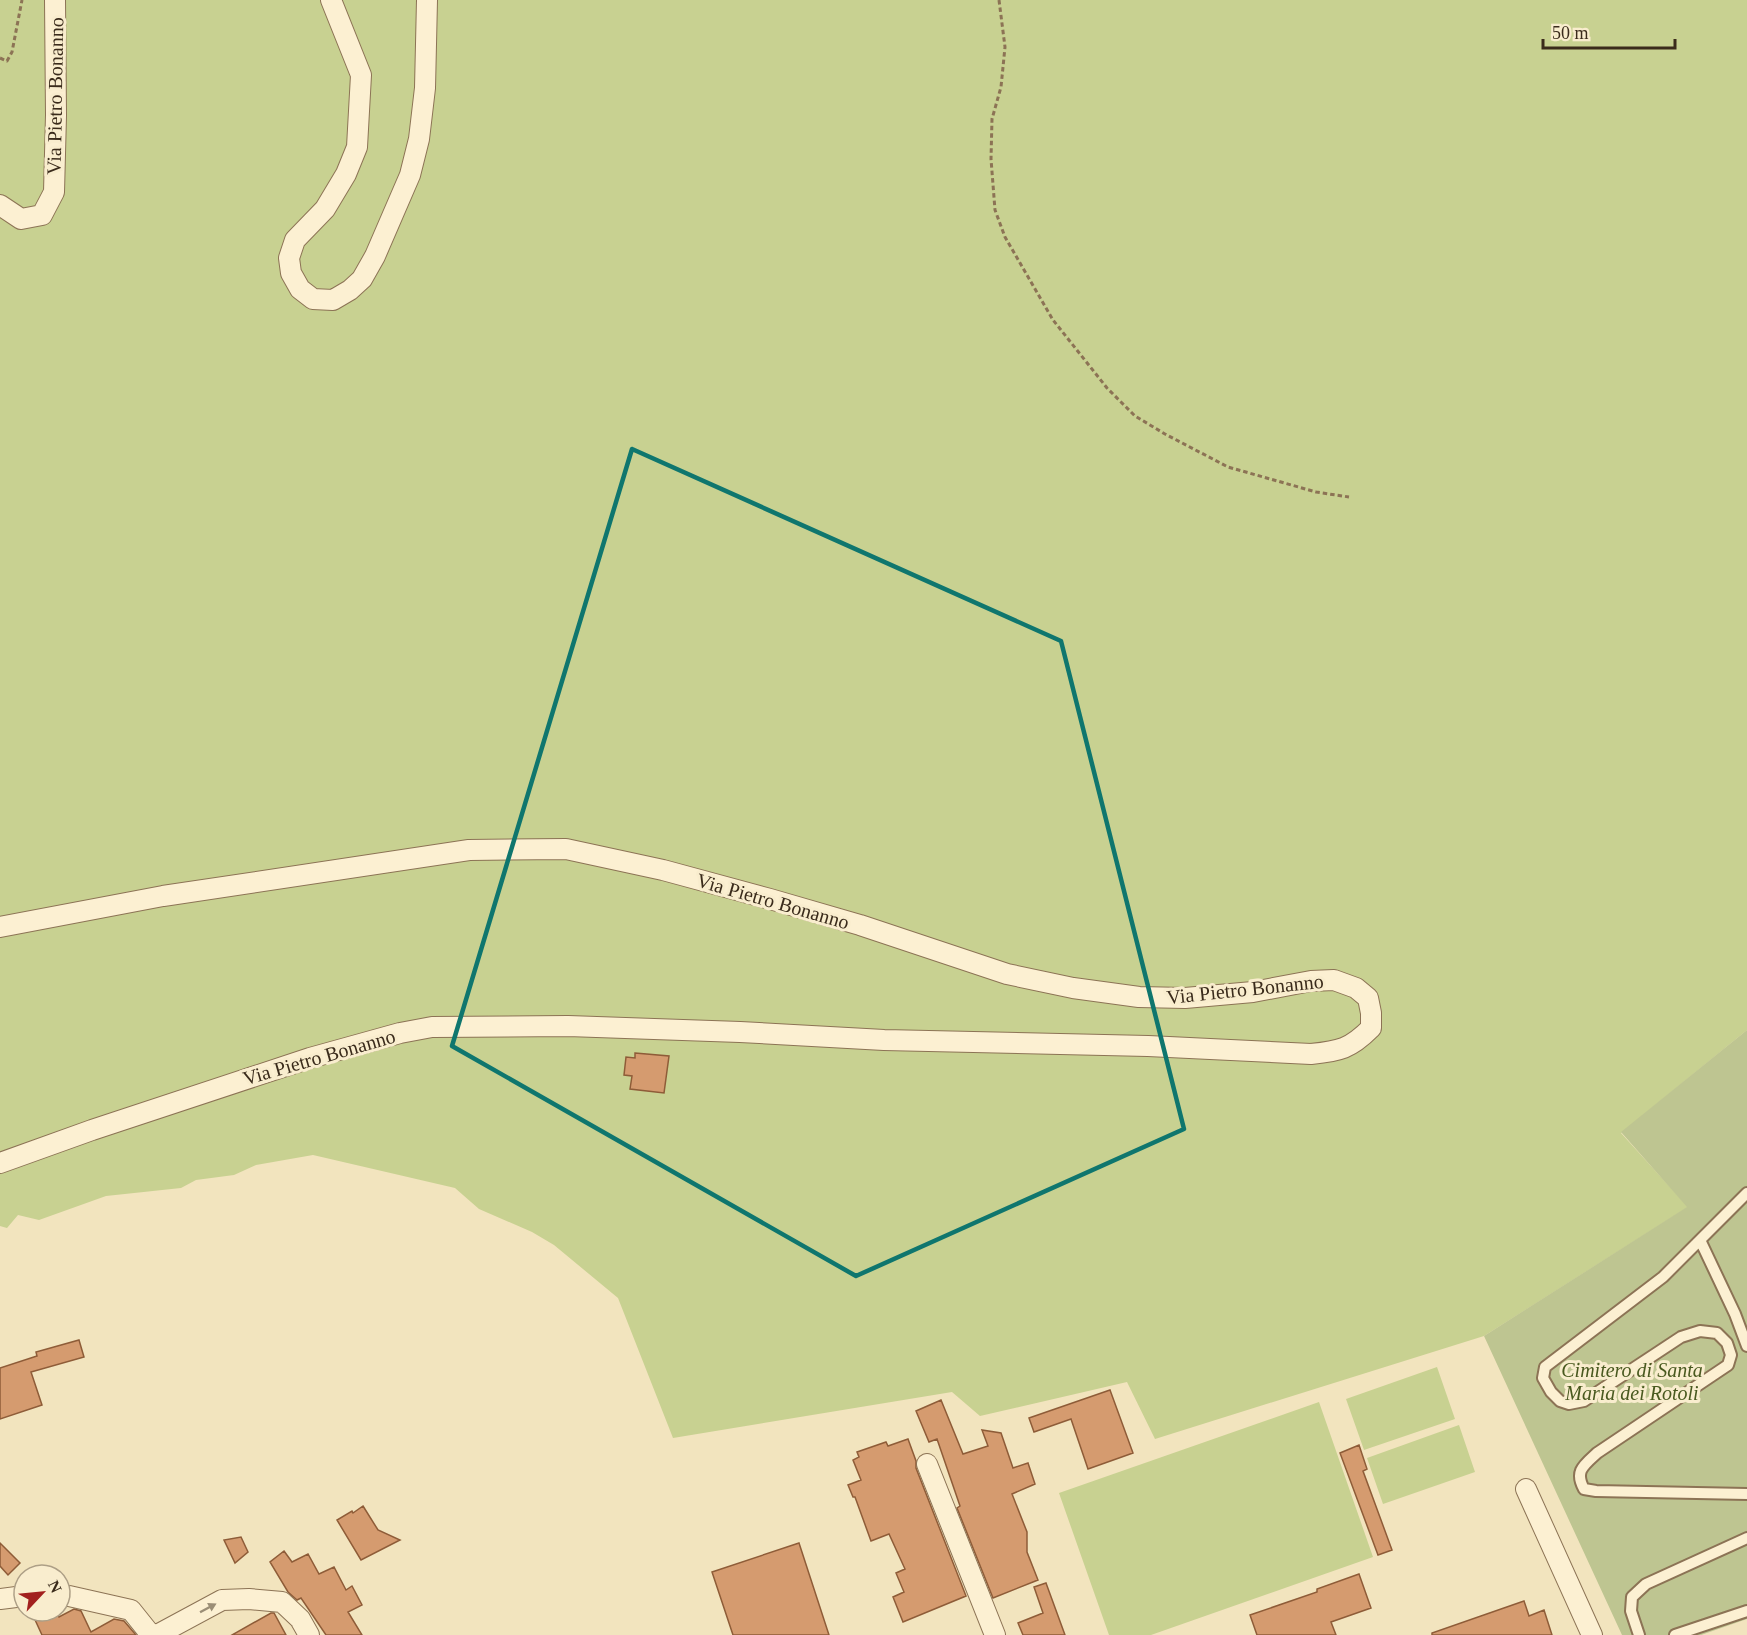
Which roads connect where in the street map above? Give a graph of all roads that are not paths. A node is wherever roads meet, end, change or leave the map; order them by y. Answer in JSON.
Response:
{"nodes":[{"id":1,"x":55,"y":0,"type":"edge"},
{"id":2,"x":330,"y":0,"type":"edge"},
{"id":3,"x":427,"y":0,"type":"edge"},
{"id":4,"x":0,"y":205,"type":"edge"},
{"id":5,"x":0,"y":927,"type":"edge"},
{"id":6,"x":0,"y":1163,"type":"edge"},
{"id":7,"x":1747,"y":1193,"type":"edge"},
{"id":8,"x":1700,"y":1240,"type":"junction"},
{"id":9,"x":1747,"y":1346,"type":"edge"},
{"id":10,"x":927,"y":1464,"type":"dead end"},
{"id":11,"x":1526,"y":1489,"type":"dead end"},
{"id":12,"x":1747,"y":1494,"type":"edge"},
{"id":13,"x":1747,"y":1538,"type":"edge"},
{"id":14,"x":72,"y":1597,"type":"edge"},
{"id":15,"x":1747,"y":1611,"type":"edge"},
{"id":16,"x":151,"y":1635,"type":"edge"},
{"id":17,"x":157,"y":1635,"type":"edge"},
{"id":18,"x":309,"y":1635,"type":"edge"},
{"id":19,"x":994,"y":1635,"type":"edge"},
{"id":20,"x":1592,"y":1635,"type":"edge"},
{"id":21,"x":1640,"y":1635,"type":"edge"},
{"id":22,"x":1675,"y":1635,"type":"edge"}],
"edges":[{"from":1,"to":4,"type":"street","name":"Via Pietro Bonanno"},
{"from":2,"to":3,"type":"street"},
{"from":5,"to":6,"type":"street","name":"Via Pietro Bonanno"},
{"from":7,"to":8,"type":"lane"},
{"from":8,"to":9,"type":"lane"},
{"from":8,"to":12,"type":"lane"},
{"from":10,"to":19,"type":"street"},
{"from":11,"to":20,"type":"street"},
{"from":13,"to":21,"type":"lane"},
{"from":14,"to":16,"type":"street"},
{"from":15,"to":22,"type":"lane"},
{"from":17,"to":18,"type":"street","one_way":true}]}
